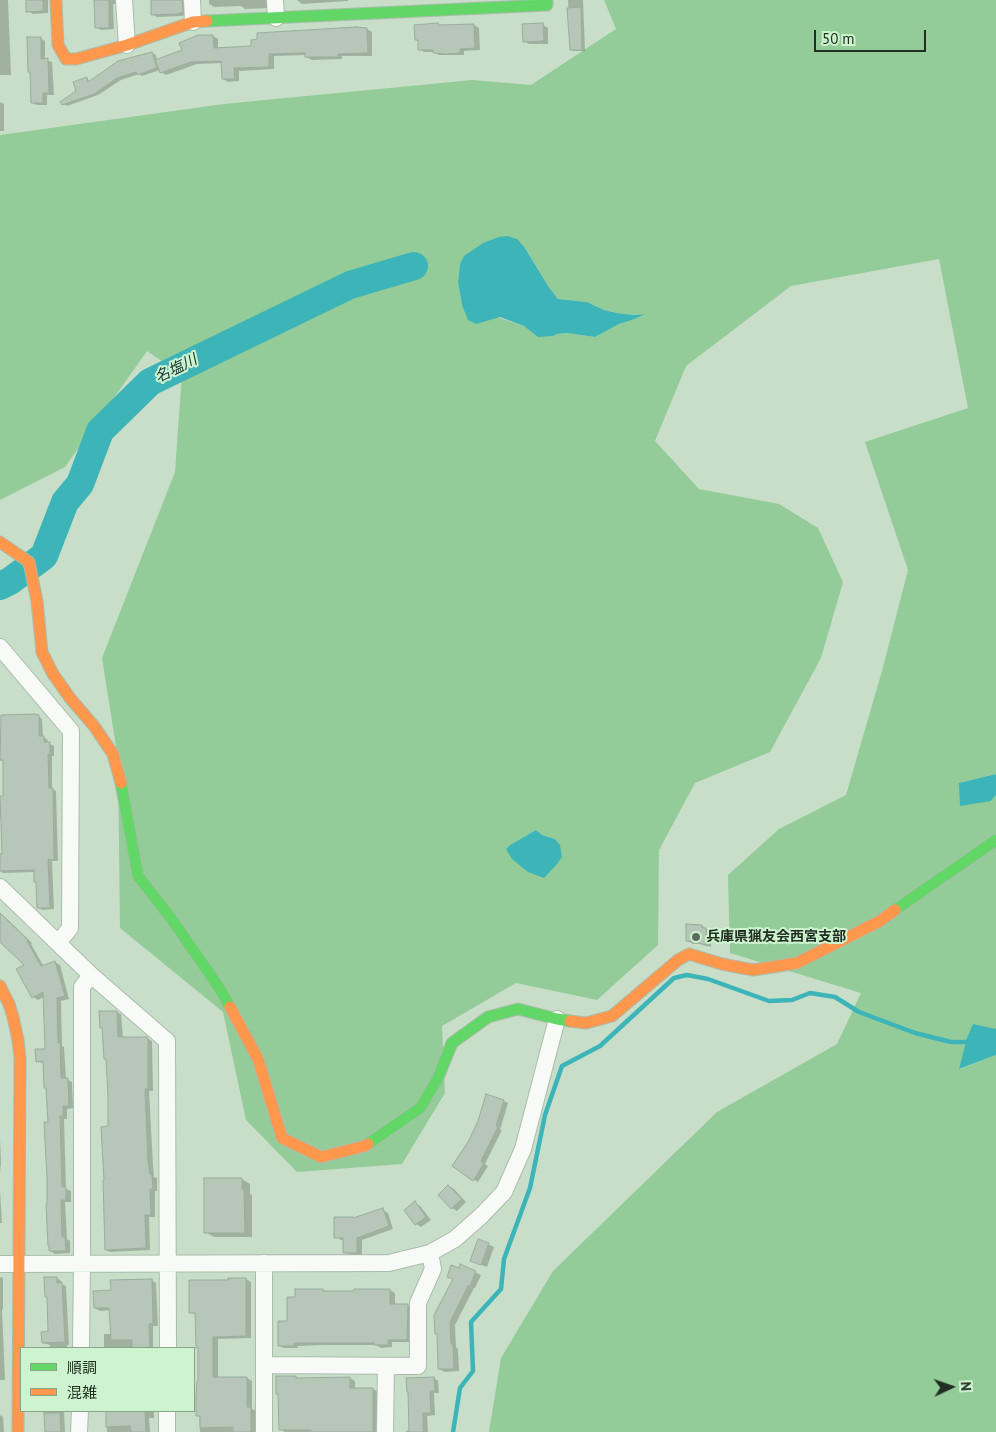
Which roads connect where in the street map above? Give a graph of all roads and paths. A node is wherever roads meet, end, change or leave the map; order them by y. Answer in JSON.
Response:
{"nodes":[{"id":1,"x":56,"y":0,"type":"edge"},
{"id":2,"x":124,"y":0,"type":"edge"},
{"id":3,"x":192,"y":0,"type":"edge"},
{"id":4,"x":276,"y":0,"type":"edge"},
{"id":5,"x":546,"y":0,"type":"edge"},
{"id":6,"x":447,"y":5,"type":"edge"},
{"id":7,"x":362,"y":7,"type":"edge"},
{"id":8,"x":276,"y":18,"type":"junction"},
{"id":9,"x":193,"y":22,"type":"junction"},
{"id":10,"x":127,"y":45,"type":"junction"},
{"id":11,"x":0,"y":542,"type":"edge"},
{"id":12,"x":0,"y":647,"type":"edge"},
{"id":13,"x":996,"y":840,"type":"edge"},
{"id":14,"x":0,"y":887,"type":"edge"},
{"id":15,"x":58,"y":943,"type":"junction"},
{"id":16,"x":91,"y":975,"type":"junction"},
{"id":17,"x":0,"y":986,"type":"edge"},
{"id":18,"x":556,"y":1019,"type":"junction"},
{"id":19,"x":430,"y":1253,"type":"junction"},
{"id":20,"x":264,"y":1263,"type":"junction"},
{"id":21,"x":0,"y":1264,"type":"edge"},
{"id":22,"x":18,"y":1264,"type":"junction"},
{"id":23,"x":82,"y":1264,"type":"junction"},
{"id":24,"x":168,"y":1264,"type":"junction"},
{"id":25,"x":81,"y":1347,"type":"edge"},
{"id":26,"x":168,"y":1347,"type":"edge"},
{"id":27,"x":264,"y":1365,"type":"junction"},
{"id":28,"x":386,"y":1366,"type":"junction"},
{"id":29,"x":80,"y":1412,"type":"edge"},
{"id":30,"x":167,"y":1412,"type":"edge"},
{"id":31,"x":18,"y":1432,"type":"edge"},
{"id":32,"x":79,"y":1432,"type":"edge"},
{"id":33,"x":167,"y":1432,"type":"edge"},
{"id":34,"x":264,"y":1432,"type":"edge"},
{"id":35,"x":385,"y":1432,"type":"edge"}],
"edges":[{"from":1,"to":10,"type":"street"},
{"from":2,"to":10,"type":"street"},
{"from":3,"to":9,"type":"street"},
{"from":4,"to":8,"type":"street"},
{"from":5,"to":6,"type":"street"},
{"from":6,"to":7,"type":"street"},
{"from":7,"to":8,"type":"street"},
{"from":8,"to":9,"type":"street"},
{"from":9,"to":10,"type":"street"},
{"from":11,"to":18,"type":"street"},
{"from":12,"to":15,"type":"street"},
{"from":13,"to":18,"type":"street"},
{"from":14,"to":15,"type":"street"},
{"from":15,"to":16,"type":"street"},
{"from":16,"to":23,"type":"street"},
{"from":16,"to":24,"type":"street"},
{"from":17,"to":22,"type":"street"},
{"from":18,"to":19,"type":"street"},
{"from":19,"to":20,"type":"street"},
{"from":19,"to":28,"type":"street"},
{"from":20,"to":24,"type":"street"},
{"from":20,"to":27,"type":"street"},
{"from":21,"to":22,"type":"street"},
{"from":22,"to":23,"type":"street"},
{"from":22,"to":31,"type":"street"},
{"from":23,"to":24,"type":"street"},
{"from":23,"to":25,"type":"street"},
{"from":24,"to":26,"type":"street"},
{"from":27,"to":28,"type":"street"},
{"from":27,"to":34,"type":"street"},
{"from":28,"to":35,"type":"street"},
{"from":29,"to":32,"type":"street"},
{"from":30,"to":33,"type":"street"}]}
